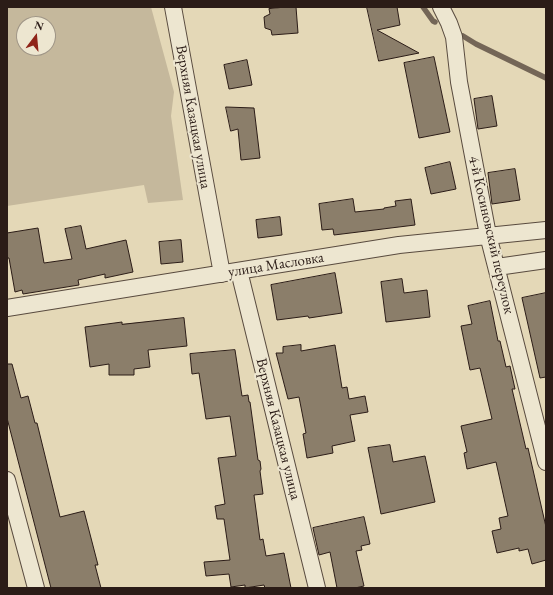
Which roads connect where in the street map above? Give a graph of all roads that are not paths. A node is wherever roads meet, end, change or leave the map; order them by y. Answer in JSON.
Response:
{"nodes":[{"id":1,"x":173,"y":7,"type":"edge"},
{"id":2,"x":441,"y":7,"type":"edge"},
{"id":3,"x":546,"y":230,"type":"edge"},
{"id":4,"x":488,"y":235,"type":"junction"},
{"id":5,"x":546,"y":260,"type":"edge"},
{"id":6,"x":497,"y":267,"type":"junction"},
{"id":7,"x":239,"y":271,"type":"junction"},
{"id":8,"x":222,"y":274,"type":"junction"},
{"id":9,"x":7,"y":308,"type":"edge"},
{"id":10,"x":546,"y":462,"type":"edge"},
{"id":11,"x":7,"y":480,"type":"edge"},
{"id":12,"x":36,"y":588,"type":"edge"},
{"id":13,"x":317,"y":588,"type":"edge"}],
"edges":[{"from":1,"to":8,"type":"street","name":"Верхняя Казацкая улица"},
{"from":2,"to":4,"type":"street","name":"4-й Косиновский переулок"},
{"from":3,"to":4,"type":"street","name":"улица Масловка"},
{"from":4,"to":6,"type":"street","name":"4-й Косиновский переулок"},
{"from":4,"to":7,"type":"street","name":"улица Масловка"},
{"from":5,"to":6,"type":"street"},
{"from":6,"to":10,"type":"street","name":"4-й Косиновский переулок"},
{"from":7,"to":8,"type":"street","name":"улица Масловка"},
{"from":7,"to":13,"type":"street","name":"Верхняя Казацкая улица"},
{"from":8,"to":9,"type":"street","name":"улица Масловка"},
{"from":11,"to":12,"type":"street"}]}
